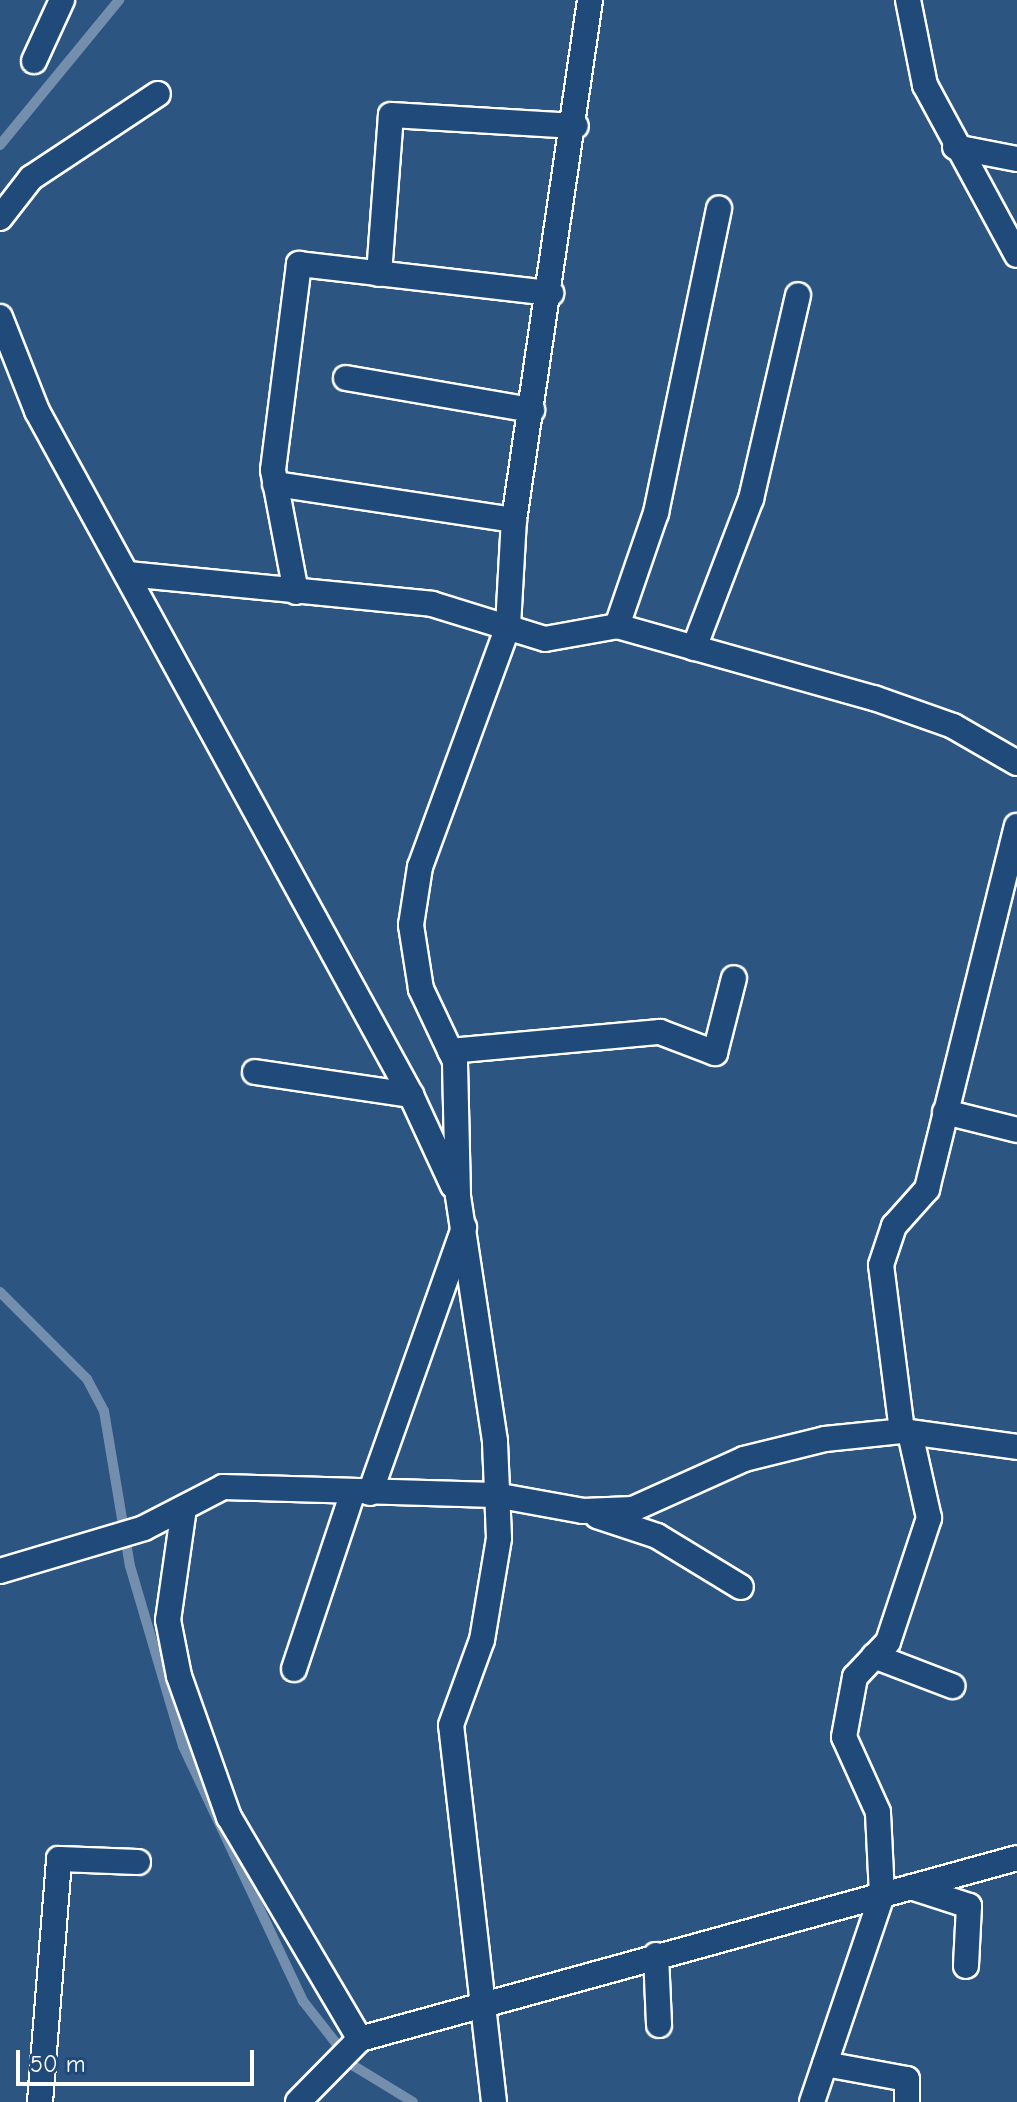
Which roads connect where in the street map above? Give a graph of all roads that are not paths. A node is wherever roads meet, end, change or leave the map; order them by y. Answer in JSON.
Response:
{"nodes":[{"id":1,"x":62,"y":0,"type":"edge"},
{"id":2,"x":590,"y":0,"type":"edge"},
{"id":3,"x":908,"y":0,"type":"edge"},
{"id":4,"x":34,"y":61,"type":"dead end"},
{"id":5,"x":158,"y":94,"type":"dead end"},
{"id":6,"x":576,"y":126,"type":"junction"},
{"id":7,"x":955,"y":147,"type":"junction"},
{"id":8,"x":1017,"y":159,"type":"edge"},
{"id":9,"x":719,"y":208,"type":"dead end"},
{"id":10,"x":0,"y":218,"type":"edge"},
{"id":11,"x":1017,"y":255,"type":"edge"},
{"id":12,"x":379,"y":274,"type":"junction"},
{"id":13,"x":551,"y":293,"type":"junction"},
{"id":14,"x":798,"y":295,"type":"dead end"},
{"id":15,"x":0,"y":317,"type":"edge"},
{"id":16,"x":346,"y":378,"type":"dead end"},
{"id":17,"x":532,"y":410,"type":"junction"},
{"id":18,"x":275,"y":484,"type":"junction"},
{"id":19,"x":514,"y":520,"type":"junction"},
{"id":20,"x":128,"y":574,"type":"junction"},
{"id":21,"x":296,"y":592,"type":"junction"},
{"id":22,"x":508,"y":626,"type":"junction"},
{"id":23,"x":617,"y":626,"type":"junction"},
{"id":24,"x":694,"y":648,"type":"junction"},
{"id":25,"x":1017,"y":763,"type":"edge"},
{"id":26,"x":1017,"y":826,"type":"edge"},
{"id":27,"x":734,"y":978,"type":"dead end"},
{"id":28,"x":450,"y":1051,"type":"junction"},
{"id":29,"x":255,"y":1072,"type":"dead end"},
{"id":30,"x":411,"y":1095,"type":"junction"},
{"id":31,"x":945,"y":1112,"type":"junction"},
{"id":32,"x":1017,"y":1130,"type":"edge"},
{"id":33,"x":458,"y":1195,"type":"junction"},
{"id":34,"x":464,"y":1226,"type":"junction"},
{"id":35,"x":906,"y":1432,"type":"junction"},
{"id":36,"x":1017,"y":1447,"type":"edge"},
{"id":37,"x":362,"y":1492,"type":"junction"},
{"id":38,"x":495,"y":1495,"type":"junction"},
{"id":39,"x":184,"y":1508,"type":"junction"},
{"id":40,"x":583,"y":1511,"type":"junction"},
{"id":41,"x":0,"y":1571,"type":"edge"},
{"id":42,"x":741,"y":1587,"type":"dead end"},
{"id":43,"x":874,"y":1656,"type":"junction"},
{"id":44,"x":294,"y":1669,"type":"dead end"},
{"id":45,"x":952,"y":1686,"type":"dead end"},
{"id":46,"x":1017,"y":1858,"type":"edge"},
{"id":47,"x":138,"y":1862,"type":"dead end"},
{"id":48,"x":910,"y":1887,"type":"junction"},
{"id":49,"x":882,"y":1895,"type":"junction"},
{"id":50,"x":656,"y":1955,"type":"junction"},
{"id":51,"x":966,"y":1966,"type":"dead end"},
{"id":52,"x":481,"y":2002,"type":"junction"},
{"id":53,"x":659,"y":2025,"type":"dead end"},
{"id":54,"x":360,"y":2039,"type":"junction"},
{"id":55,"x":825,"y":2064,"type":"junction"},
{"id":56,"x":40,"y":2102,"type":"edge"},
{"id":57,"x":298,"y":2102,"type":"edge"},
{"id":58,"x":494,"y":2102,"type":"edge"},
{"id":59,"x":812,"y":2102,"type":"edge"},
{"id":60,"x":907,"y":2102,"type":"edge"}],
"edges":[{"from":1,"to":4,"type":"street"},
{"from":2,"to":6,"type":"street"},
{"from":3,"to":7,"type":"street"},
{"from":5,"to":10,"type":"street"},
{"from":6,"to":12,"type":"street"},
{"from":6,"to":13,"type":"street"},
{"from":7,"to":8,"type":"street"},
{"from":7,"to":11,"type":"street"},
{"from":9,"to":23,"type":"street"},
{"from":12,"to":13,"type":"street"},
{"from":12,"to":18,"type":"street"},
{"from":13,"to":17,"type":"street"},
{"from":14,"to":24,"type":"street"},
{"from":15,"to":20,"type":"street"},
{"from":16,"to":17,"type":"street"},
{"from":17,"to":19,"type":"street"},
{"from":18,"to":19,"type":"street"},
{"from":18,"to":21,"type":"street"},
{"from":19,"to":22,"type":"street"},
{"from":20,"to":21,"type":"street"},
{"from":20,"to":30,"type":"street"},
{"from":21,"to":22,"type":"street"},
{"from":22,"to":23,"type":"street"},
{"from":22,"to":28,"type":"street"},
{"from":23,"to":24,"type":"street"},
{"from":24,"to":25,"type":"street"},
{"from":26,"to":31,"type":"street"},
{"from":27,"to":28,"type":"street"},
{"from":28,"to":33,"type":"street"},
{"from":29,"to":30,"type":"street"},
{"from":30,"to":33,"type":"street"},
{"from":31,"to":32,"type":"street"},
{"from":31,"to":35,"type":"street"},
{"from":33,"to":34,"type":"street"},
{"from":34,"to":37,"type":"street"},
{"from":34,"to":38,"type":"street"},
{"from":35,"to":36,"type":"street"},
{"from":35,"to":40,"type":"street"},
{"from":35,"to":43,"type":"street"},
{"from":37,"to":38,"type":"street"},
{"from":37,"to":39,"type":"street"},
{"from":37,"to":44,"type":"street"},
{"from":38,"to":40,"type":"street"},
{"from":38,"to":52,"type":"street"},
{"from":39,"to":41,"type":"street"},
{"from":39,"to":54,"type":"street"},
{"from":40,"to":42,"type":"street"},
{"from":43,"to":45,"type":"street"},
{"from":43,"to":49,"type":"street"},
{"from":46,"to":48,"type":"street"},
{"from":47,"to":56,"type":"street"},
{"from":48,"to":49,"type":"street"},
{"from":48,"to":51,"type":"street"},
{"from":49,"to":50,"type":"street"},
{"from":49,"to":55,"type":"street"},
{"from":50,"to":52,"type":"street"},
{"from":50,"to":53,"type":"street"},
{"from":52,"to":54,"type":"street"},
{"from":52,"to":58,"type":"street"},
{"from":54,"to":57,"type":"street"},
{"from":55,"to":59,"type":"street"},
{"from":55,"to":60,"type":"street"}]}
